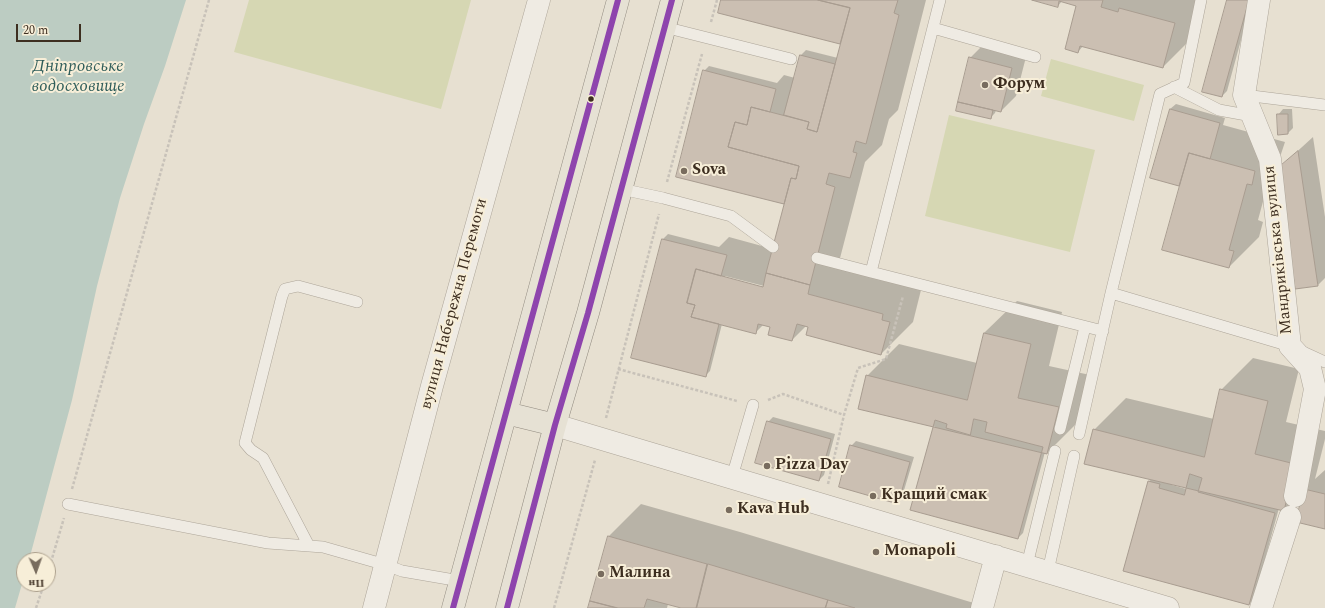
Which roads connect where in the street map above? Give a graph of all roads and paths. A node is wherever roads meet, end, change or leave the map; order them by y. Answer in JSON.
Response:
{"nodes":[{"id":1,"x":210,"y":0,"type":"edge"},
{"id":2,"x":539,"y":0,"type":"edge"},
{"id":3,"x":618,"y":0,"type":"edge"},
{"id":4,"x":672,"y":0,"type":"edge"},
{"id":5,"x":717,"y":0,"type":"edge"},
{"id":6,"x":940,"y":0,"type":"edge"},
{"id":7,"x":1201,"y":0,"type":"edge"},
{"id":8,"x":1258,"y":0,"type":"edge"},
{"id":9,"x":664,"y":27,"type":"junction"},
{"id":10,"x":933,"y":28,"type":"junction"},
{"id":11,"x":707,"y":38,"type":"junction"},
{"id":12,"x":1035,"y":57,"type":"dead end"},
{"id":13,"x":791,"y":59,"type":"dead end"},
{"id":14,"x":1174,"y":88,"type":"junction"},
{"id":15,"x":1244,"y":95,"type":"junction"},
{"id":16,"x":1325,"y":105,"type":"edge"},
{"id":17,"x":1252,"y":116,"type":"junction"},
{"id":18,"x":621,"y":189,"type":"junction"},
{"id":19,"x":663,"y":198,"type":"junction"},
{"id":20,"x":773,"y":247,"type":"dead end"},
{"id":21,"x":817,"y":258,"type":"dead end"},
{"id":22,"x":871,"y":272,"type":"junction"},
{"id":23,"x":906,"y":281,"type":"junction"},
{"id":24,"x":1111,"y":293,"type":"junction"},
{"id":25,"x":357,"y":302,"type":"dead end"},
{"id":26,"x":1085,"y":328,"type":"junction"},
{"id":27,"x":1103,"y":331,"type":"junction"},
{"id":28,"x":1290,"y":346,"type":"junction"},
{"id":29,"x":1325,"y":362,"type":"edge"},
{"id":30,"x":618,"y":369,"type":"junction"},
{"id":31,"x":753,"y":405,"type":"junction"},
{"id":32,"x":506,"y":412,"type":"junction"},
{"id":33,"x":844,"y":415,"type":"junction"},
{"id":34,"x":555,"y":425,"type":"junction"},
{"id":35,"x":1060,"y":429,"type":"dead end"},
{"id":36,"x":1079,"y":434,"type":"dead end"},
{"id":37,"x":601,"y":438,"type":"junction"},
{"id":38,"x":1055,"y":451,"type":"dead end"},
{"id":39,"x":1074,"y":456,"type":"dead end"},
{"id":40,"x":732,"y":477,"type":"junction"},
{"id":41,"x":1295,"y":496,"type":"dead end"},
{"id":42,"x":68,"y":504,"type":"junction"},
{"id":43,"x":823,"y":504,"type":"junction"},
{"id":44,"x":1290,"y":517,"type":"dead end"},
{"id":45,"x":309,"y":546,"type":"junction"},
{"id":46,"x":54,"y":552,"type":"edge"},
{"id":47,"x":996,"y":556,"type":"junction"},
{"id":48,"x":386,"y":565,"type":"junction"},
{"id":49,"x":1027,"y":565,"type":"junction"},
{"id":50,"x":1048,"y":572,"type":"junction"},
{"id":51,"x":460,"y":581,"type":"junction"},
{"id":52,"x":41,"y":592,"type":"edge"},
{"id":53,"x":36,"y":608,"type":"edge"},
{"id":54,"x":374,"y":608,"type":"edge"},
{"id":55,"x":453,"y":608,"type":"edge"},
{"id":56,"x":507,"y":608,"type":"edge"},
{"id":57,"x":554,"y":608,"type":"edge"},
{"id":58,"x":982,"y":608,"type":"edge"},
{"id":59,"x":1168,"y":608,"type":"edge"},
{"id":60,"x":1261,"y":608,"type":"edge"}],
"edges":[{"from":1,"to":42,"type":"path"},
{"from":2,"to":48,"type":"street","name":"вулиця Набережна Перемоги"},
{"from":3,"to":32,"type":"main road"},
{"from":4,"to":9,"type":"main road"},
{"from":5,"to":11,"type":"path"},
{"from":6,"to":10,"type":"lane"},
{"from":7,"to":14,"type":"lane"},
{"from":8,"to":15,"type":"street","name":"Мандриківська вулиця"},
{"from":9,"to":11,"type":"lane"},
{"from":9,"to":18,"type":"main road"},
{"from":10,"to":12,"type":"lane"},
{"from":10,"to":22,"type":"lane"},
{"from":11,"to":13,"type":"lane"},
{"from":11,"to":19,"type":"path"},
{"from":14,"to":17,"type":"lane"},
{"from":14,"to":24,"type":"lane"},
{"from":15,"to":16,"type":"lane"},
{"from":15,"to":17,"type":"street","name":"Мандриківська вулиця"},
{"from":17,"to":28,"type":"street","name":"Мандриківська вулиця"},
{"from":18,"to":19,"type":"lane"},
{"from":18,"to":34,"type":"main road"},
{"from":19,"to":20,"type":"lane"},
{"from":19,"to":30,"type":"path"},
{"from":21,"to":22,"type":"lane"},
{"from":22,"to":23,"type":"lane"},
{"from":23,"to":26,"type":"lane"},
{"from":23,"to":33,"type":"path"},
{"from":24,"to":27,"type":"lane"},
{"from":24,"to":28,"type":"lane"},
{"from":25,"to":45,"type":"lane"},
{"from":26,"to":27,"type":"lane"},
{"from":26,"to":35,"type":"lane"},
{"from":27,"to":36,"type":"lane"},
{"from":28,"to":29,"type":"lane"},
{"from":28,"to":41,"type":"street","name":"Мандриківська вулиця"},
{"from":30,"to":31,"type":"path"},
{"from":30,"to":37,"type":"path"},
{"from":31,"to":33,"type":"path"},
{"from":31,"to":40,"type":"lane"},
{"from":32,"to":34,"type":"main road"},
{"from":32,"to":51,"type":"main road"},
{"from":33,"to":43,"type":"path"},
{"from":34,"to":37,"type":"street"},
{"from":34,"to":56,"type":"main road"},
{"from":37,"to":40,"type":"street"},
{"from":37,"to":57,"type":"path"},
{"from":38,"to":49,"type":"lane"},
{"from":39,"to":50,"type":"lane"},
{"from":40,"to":43,"type":"street"},
{"from":42,"to":45,"type":"lane"},
{"from":42,"to":46,"type":"path"},
{"from":43,"to":47,"type":"street"},
{"from":44,"to":60,"type":"street"},
{"from":45,"to":48,"type":"lane"},
{"from":47,"to":49,"type":"street"},
{"from":47,"to":58,"type":"street"},
{"from":48,"to":51,"type":"lane"},
{"from":48,"to":54,"type":"street","name":"вулиця Набережна Перемоги"},
{"from":49,"to":50,"type":"street"},
{"from":50,"to":59,"type":"street"},
{"from":51,"to":55,"type":"main road"},
{"from":52,"to":53,"type":"path"}]}
